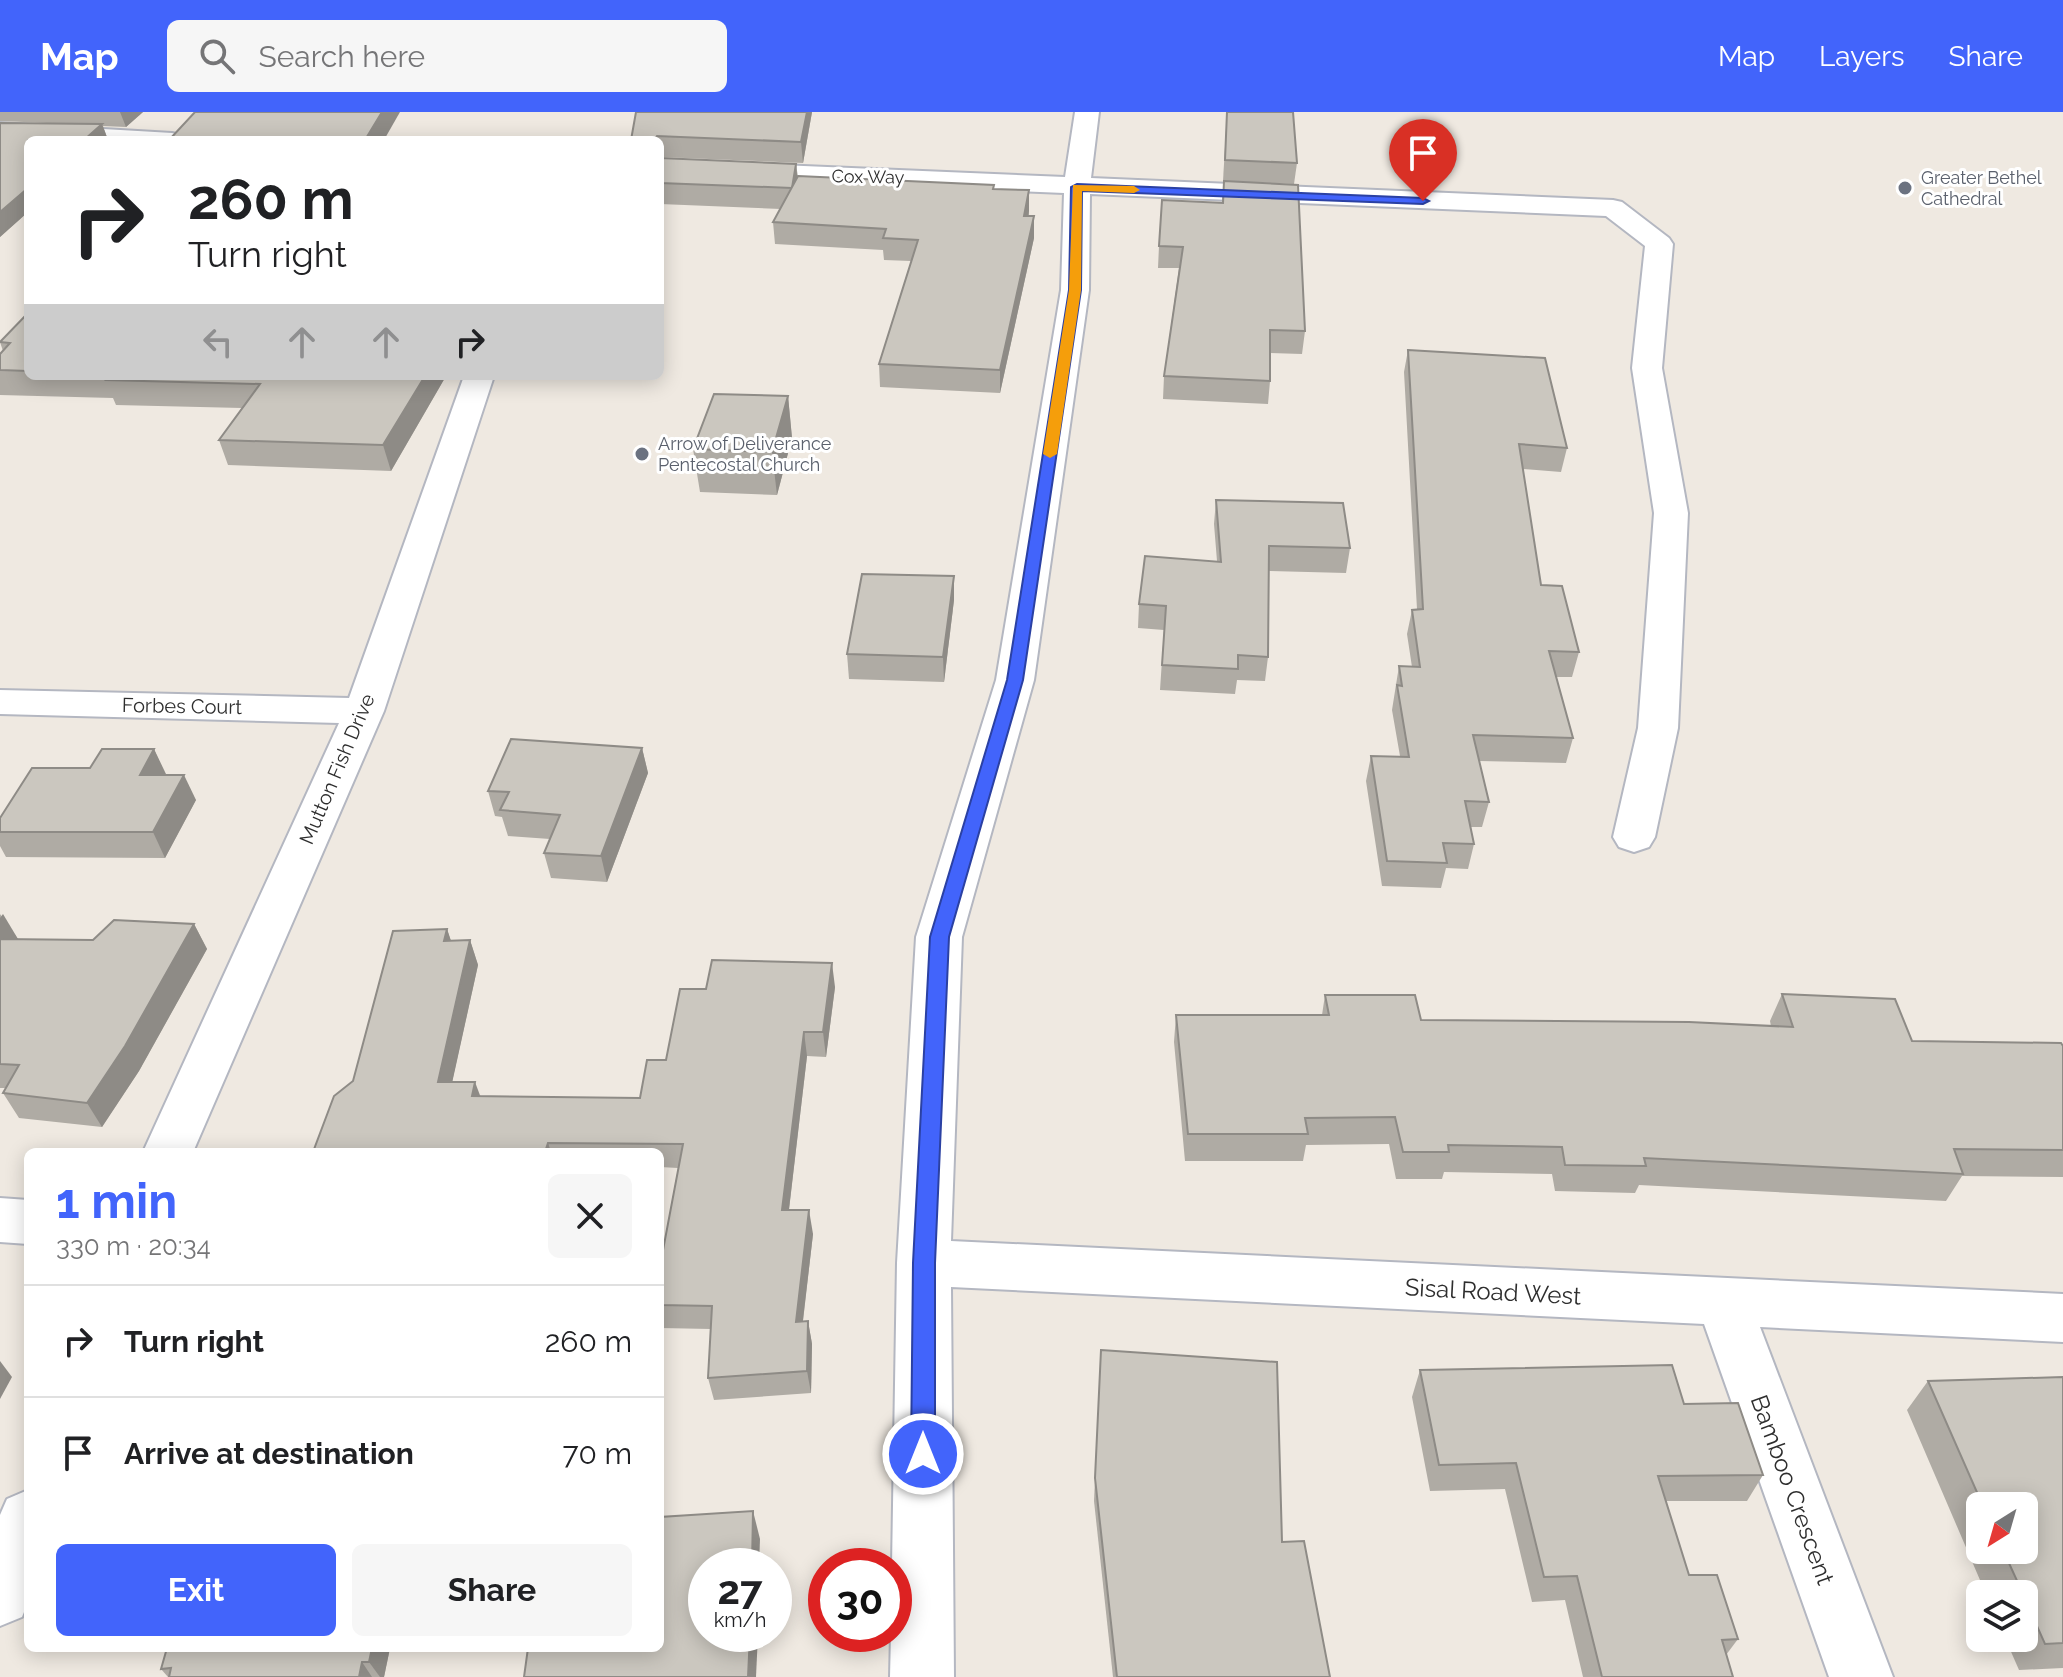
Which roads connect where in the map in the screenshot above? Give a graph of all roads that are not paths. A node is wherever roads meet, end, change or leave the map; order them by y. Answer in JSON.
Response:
{"nodes":[{"id":1,"x":1087,"y":112,"type":"edge"},
{"id":2,"x":0,"y":130,"type":"edge"},
{"id":3,"x":103,"y":136,"type":"edge"},
{"id":4,"x":664,"y":168,"type":"edge"},
{"id":5,"x":1077,"y":187,"type":"junction"},
{"id":6,"x":478,"y":380,"type":"edge"},
{"id":7,"x":0,"y":702,"type":"edge"},
{"id":8,"x":364,"y":711,"type":"junction"},
{"id":9,"x":1634,"y":837,"type":"dead end"},
{"id":10,"x":170,"y":1148,"type":"edge"},
{"id":11,"x":0,"y":1220,"type":"edge"},
{"id":12,"x":24,"y":1222,"type":"edge"},
{"id":13,"x":924,"y":1263,"type":"junction"},
{"id":14,"x":1724,"y":1303,"type":"junction"},
{"id":15,"x":2063,"y":1318,"type":"edge"},
{"id":16,"x":24,"y":1530,"type":"edge"},
{"id":17,"x":0,"y":1595,"type":"edge"},
{"id":18,"x":922,"y":1677,"type":"edge"},
{"id":19,"x":1861,"y":1677,"type":"edge"}],
"edges":[{"from":1,"to":5,"type":"street"},
{"from":2,"to":3,"type":"street"},
{"from":4,"to":5,"type":"street","name":"Cox Way"},
{"from":5,"to":9,"type":"street","name":"Cox Way"},
{"from":5,"to":13,"type":"street"},
{"from":6,"to":8,"type":"street","name":"Mutton Fish Drive"},
{"from":7,"to":8,"type":"street","name":"Forbes Court"},
{"from":8,"to":10,"type":"street","name":"Mutton Fish Drive"},
{"from":11,"to":12,"type":"street"},
{"from":13,"to":14,"type":"street","name":"Sisal Road West"},
{"from":13,"to":18,"type":"street"},
{"from":14,"to":15,"type":"street","name":"Sisal Road West"},
{"from":14,"to":19,"type":"street","name":"Bamboo Crescent"},
{"from":16,"to":17,"type":"street"}]}
